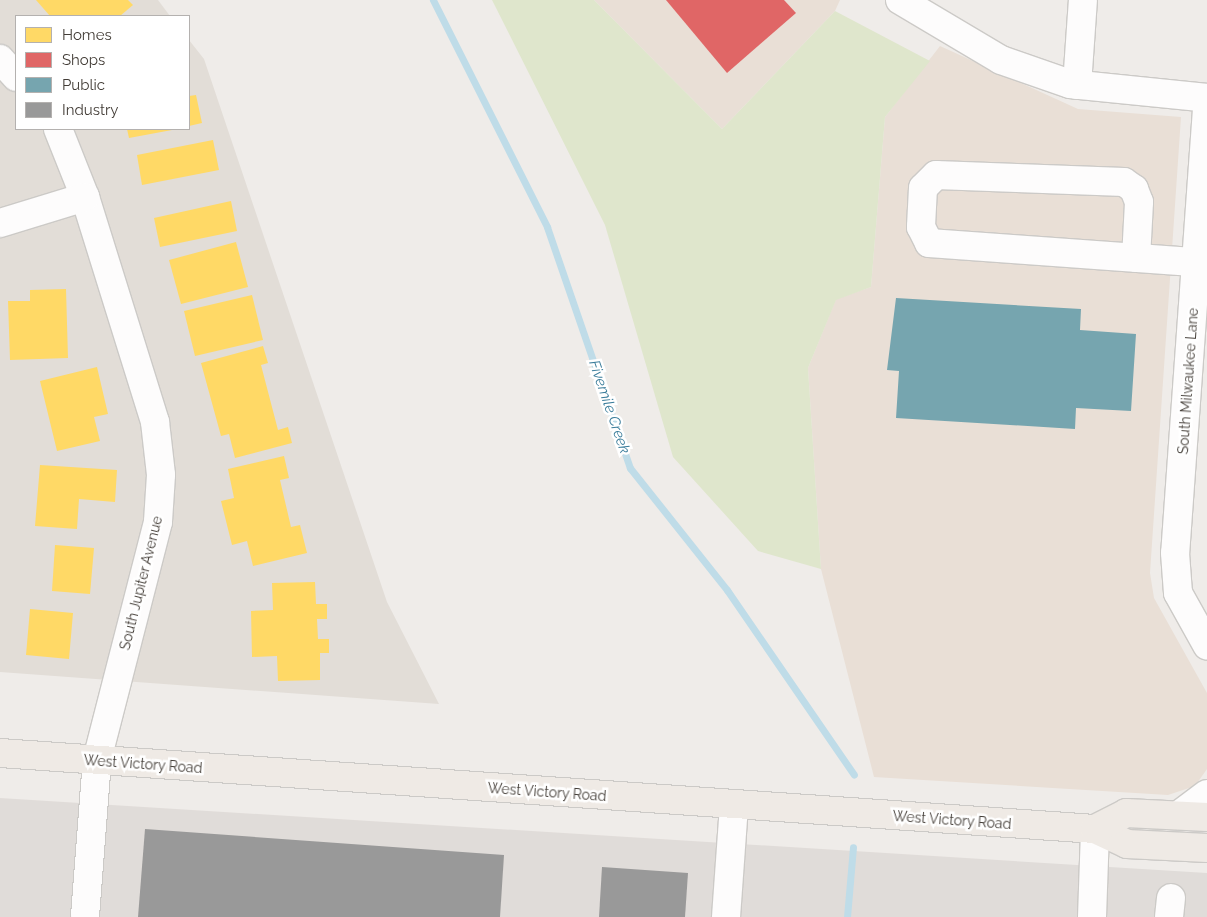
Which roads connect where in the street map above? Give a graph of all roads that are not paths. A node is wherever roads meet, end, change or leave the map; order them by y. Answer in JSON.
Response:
{"nodes":[{"id":1,"x":900,"y":0,"type":"edge"},
{"id":2,"x":1083,"y":0,"type":"edge"},
{"id":3,"x":0,"y":59,"type":"edge"},
{"id":4,"x":15,"y":76,"type":"edge"},
{"id":5,"x":1077,"y":85,"type":"junction"},
{"id":6,"x":1207,"y":98,"type":"edge"},
{"id":7,"x":1207,"y":109,"type":"edge"},
{"id":8,"x":58,"y":130,"type":"edge"},
{"id":9,"x":85,"y":197,"type":"junction"},
{"id":10,"x":0,"y":223,"type":"edge"},
{"id":11,"x":1136,"y":258,"type":"junction"},
{"id":12,"x":1196,"y":262,"type":"junction"},
{"id":13,"x":1207,"y":645,"type":"edge"},
{"id":14,"x":0,"y":754,"type":"edge"},
{"id":15,"x":97,"y":760,"type":"junction"},
{"id":16,"x":1207,"y":794,"type":"edge"},
{"id":17,"x":734,"y":806,"type":"junction"},
{"id":18,"x":1179,"y":815,"type":"junction"},
{"id":19,"x":1207,"y":816,"type":"edge"},
{"id":20,"x":1095,"y":828,"type":"junction"},
{"id":21,"x":1207,"y":848,"type":"edge"},
{"id":22,"x":85,"y":917,"type":"edge"},
{"id":23,"x":726,"y":917,"type":"edge"},
{"id":24,"x":1092,"y":917,"type":"edge"}],
"edges":[{"from":1,"to":5,"type":"street"},
{"from":2,"to":5,"type":"street"},
{"from":3,"to":4,"type":"street"},
{"from":5,"to":6,"type":"street"},
{"from":7,"to":12,"type":"street","name":"South Milwaukee Lane"},
{"from":8,"to":9,"type":"street","name":"South Jupiter Avenue"},
{"from":9,"to":10,"type":"street"},
{"from":9,"to":15,"type":"street","name":"South Jupiter Avenue"},
{"from":11,"to":11,"type":"street"},
{"from":11,"to":12,"type":"street"},
{"from":12,"to":13,"type":"street","name":"South Milwaukee Lane"},
{"from":14,"to":15,"type":"main road","name":"West Victory Road"},
{"from":15,"to":17,"type":"main road","name":"West Victory Road"},
{"from":15,"to":22,"type":"street","name":"South Jupiter Avenue"},
{"from":16,"to":18,"type":"street"},
{"from":17,"to":20,"type":"main road","name":"West Victory Road"},
{"from":17,"to":23,"type":"street"},
{"from":18,"to":19,"type":"main road","name":"West Victory Road"},
{"from":18,"to":20,"type":"main road","name":"West Victory Road"},
{"from":20,"to":21,"type":"main road","name":"West Victory Road"},
{"from":20,"to":24,"type":"street"}]}
